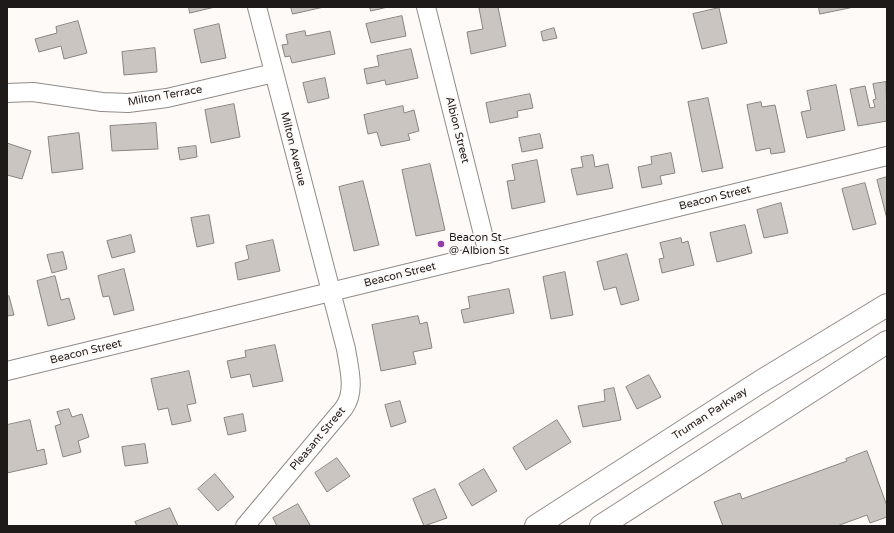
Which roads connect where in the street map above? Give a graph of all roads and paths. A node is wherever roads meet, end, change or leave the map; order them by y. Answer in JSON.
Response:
{"nodes":[{"id":1,"x":257,"y":7,"type":"edge"},
{"id":2,"x":426,"y":7,"type":"edge"},
{"id":3,"x":274,"y":73,"type":"junction"},
{"id":4,"x":7,"y":93,"type":"edge"},
{"id":5,"x":887,"y":156,"type":"edge"},
{"id":6,"x":488,"y":254,"type":"junction"},
{"id":7,"x":330,"y":292,"type":"junction"},
{"id":8,"x":887,"y":305,"type":"edge"},
{"id":9,"x":887,"y":342,"type":"edge"},
{"id":10,"x":7,"y":371,"type":"edge"},
{"id":11,"x":706,"y":417,"type":"junction"},
{"id":12,"x":725,"y":447,"type":"junction"},
{"id":13,"x":245,"y":526,"type":"edge"},
{"id":14,"x":536,"y":526,"type":"edge"},
{"id":15,"x":601,"y":526,"type":"edge"}],
"edges":[{"from":1,"to":3,"type":"street","name":"Milton Avenue"},
{"from":2,"to":6,"type":"street","name":"Albion Street"},
{"from":3,"to":4,"type":"street","name":"Milton Terrace"},
{"from":3,"to":7,"type":"street","name":"Milton Avenue"},
{"from":5,"to":6,"type":"street","name":"Beacon Street"},
{"from":6,"to":7,"type":"street","name":"Beacon Street"},
{"from":7,"to":10,"type":"street","name":"Beacon Street"},
{"from":7,"to":13,"type":"street","name":"Pleasant Street"},
{"from":8,"to":11,"type":"main road","name":"Truman Parkway"},
{"from":9,"to":12,"type":"main road"},
{"from":11,"to":12,"type":"main road"},
{"from":11,"to":14,"type":"main road","name":"Truman Parkway"},
{"from":12,"to":15,"type":"main road"}]}
